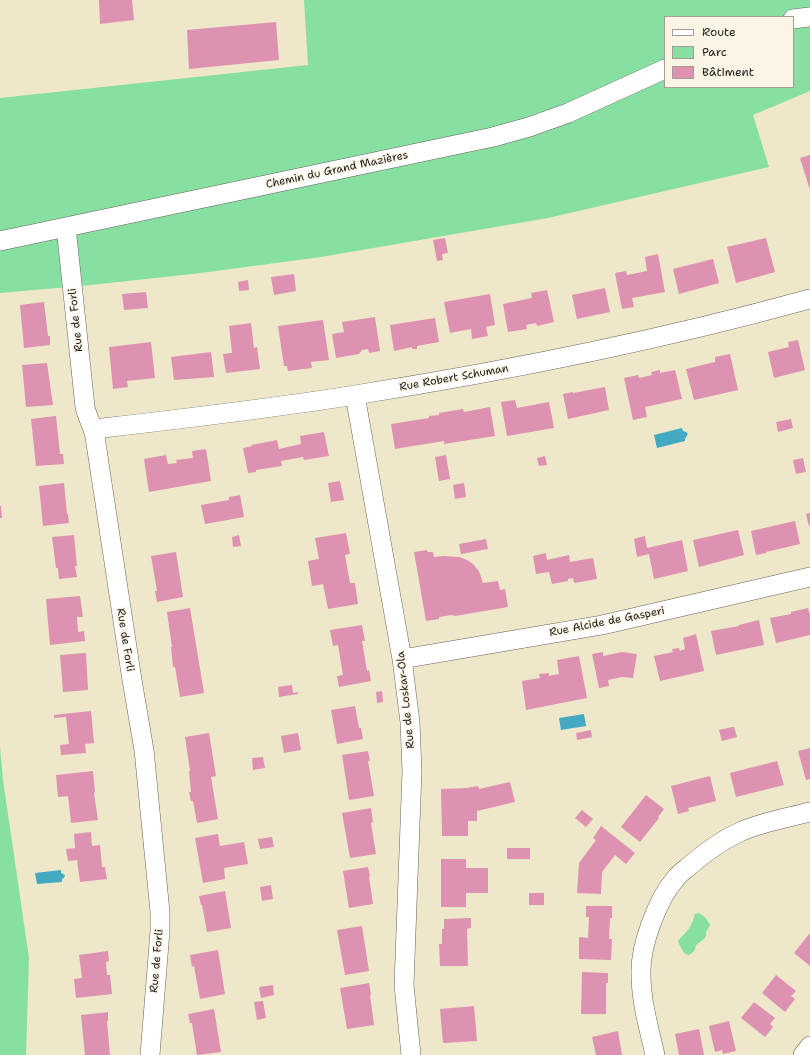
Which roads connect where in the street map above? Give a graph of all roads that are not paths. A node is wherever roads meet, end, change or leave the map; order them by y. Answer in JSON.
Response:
{"nodes":[{"id":1,"x":810,"y":17,"type":"edge"},
{"id":2,"x":794,"y":19,"type":"edge"},
{"id":3,"x":664,"y":69,"type":"edge"},
{"id":4,"x":66,"y":227,"type":"junction"},
{"id":5,"x":0,"y":241,"type":"edge"},
{"id":6,"x":810,"y":299,"type":"edge"},
{"id":7,"x":355,"y":395,"type":"junction"},
{"id":8,"x":94,"y":429,"type":"junction"},
{"id":9,"x":810,"y":577,"type":"edge"},
{"id":10,"x":402,"y":659,"type":"junction"},
{"id":11,"x":810,"y":812,"type":"edge"},
{"id":12,"x":810,"y":1046,"type":"edge"},
{"id":13,"x":150,"y":1055,"type":"edge"},
{"id":14,"x":411,"y":1055,"type":"edge"},
{"id":15,"x":655,"y":1055,"type":"edge"},
{"id":16,"x":803,"y":1055,"type":"edge"}],
"edges":[{"from":1,"to":2,"type":"street"},
{"from":3,"to":4,"type":"street","name":"Chemin du Grand Mazières"},
{"from":4,"to":5,"type":"street","name":"Chemin du Grand Mazières"},
{"from":4,"to":8,"type":"street","name":"Rue de Forli"},
{"from":6,"to":7,"type":"street","name":"Rue Robert Schuman"},
{"from":7,"to":8,"type":"street","name":"Rue Robert Schuman"},
{"from":7,"to":10,"type":"street","name":"Rue de Loskar-Ola"},
{"from":8,"to":13,"type":"street","name":"Rue de Forli"},
{"from":9,"to":10,"type":"street","name":"Rue Alcide de Gasperi"},
{"from":10,"to":14,"type":"street","name":"Rue de Loskar-Ola"},
{"from":11,"to":15,"type":"street"},
{"from":12,"to":16,"type":"street"}]}
